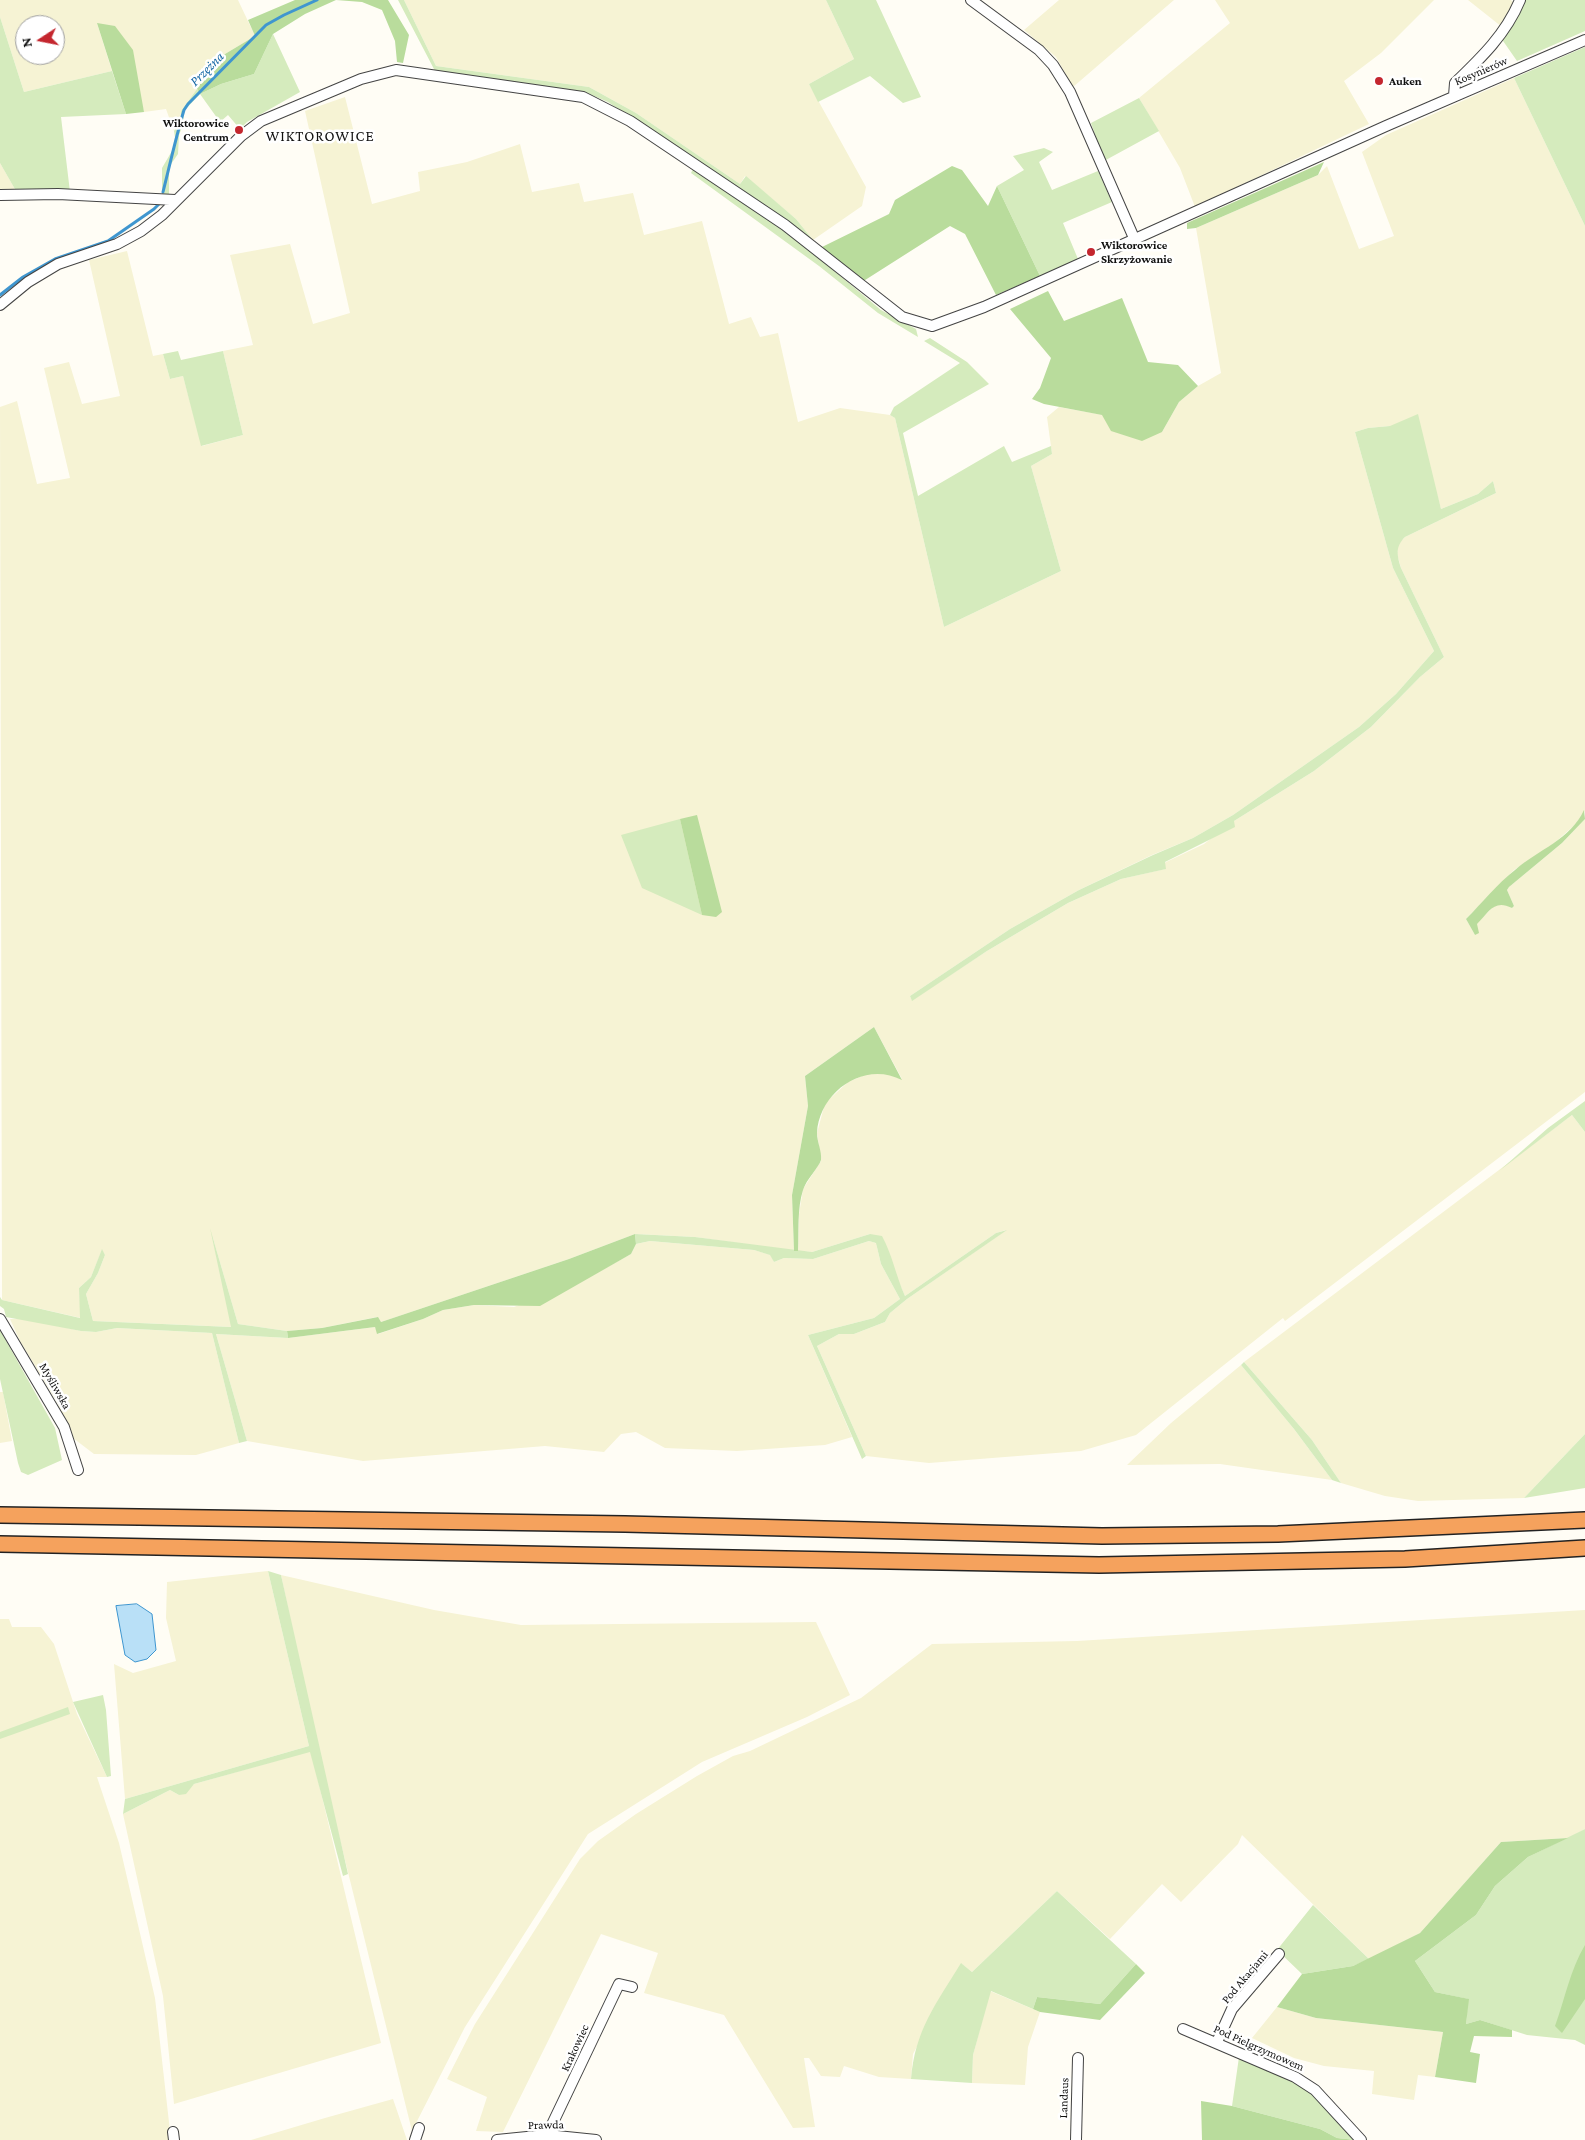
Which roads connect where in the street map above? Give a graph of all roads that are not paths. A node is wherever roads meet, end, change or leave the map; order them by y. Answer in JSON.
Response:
{"nodes":[{"id":1,"x":971,"y":0,"type":"edge"},
{"id":2,"x":1520,"y":0,"type":"edge"},
{"id":3,"x":1585,"y":40,"type":"edge"},
{"id":4,"x":1454,"y":96,"type":"junction"},
{"id":5,"x":0,"y":194,"type":"edge"},
{"id":6,"x":176,"y":200,"type":"junction"},
{"id":7,"x":1134,"y":238,"type":"junction"},
{"id":8,"x":0,"y":305,"type":"edge"},
{"id":9,"x":0,"y":1318,"type":"edge"},
{"id":10,"x":78,"y":1470,"type":"dead end"},
{"id":11,"x":0,"y":1515,"type":"edge"},
{"id":12,"x":1585,"y":1520,"type":"edge"},
{"id":13,"x":0,"y":1544,"type":"edge"},
{"id":14,"x":1585,"y":1548,"type":"edge"},
{"id":15,"x":1280,"y":1954,"type":"dead end"},
{"id":16,"x":632,"y":1987,"type":"dead end"},
{"id":17,"x":1183,"y":2029,"type":"dead end"},
{"id":18,"x":1217,"y":2042,"type":"junction"},
{"id":19,"x":1078,"y":2058,"type":"dead end"},
{"id":20,"x":419,"y":2128,"type":"dead end"},
{"id":21,"x":547,"y":2136,"type":"junction"},
{"id":22,"x":415,"y":2140,"type":"edge"},
{"id":23,"x":497,"y":2140,"type":"edge"},
{"id":24,"x":596,"y":2140,"type":"edge"},
{"id":25,"x":1076,"y":2140,"type":"edge"},
{"id":26,"x":1361,"y":2140,"type":"edge"}],
"edges":[{"from":1,"to":7,"type":"street"},
{"from":2,"to":4,"type":"street"},
{"from":3,"to":4,"type":"street","name":"Kosynierów"},
{"from":4,"to":7,"type":"street","name":"Kosynierów"},
{"from":5,"to":6,"type":"street"},
{"from":6,"to":7,"type":"street","name":"Kosynierów"},
{"from":6,"to":8,"type":"street","name":"Kosynierów"},
{"from":9,"to":10,"type":"street","name":"Myśliwska"},
{"from":11,"to":12,"type":"highway"},
{"from":13,"to":14,"type":"highway"},
{"from":15,"to":18,"type":"street","name":"Pod Akacjami"},
{"from":16,"to":21,"type":"street","name":"Krakowiec"},
{"from":17,"to":18,"type":"street","name":"Pod Pielgrzymowem"},
{"from":18,"to":26,"type":"street","name":"Pod Pielgrzymowem"},
{"from":19,"to":25,"type":"street","name":"Landaus"},
{"from":20,"to":22,"type":"street"},
{"from":21,"to":23,"type":"street","name":"Prawda"},
{"from":21,"to":24,"type":"street","name":"Prawda"}]}
